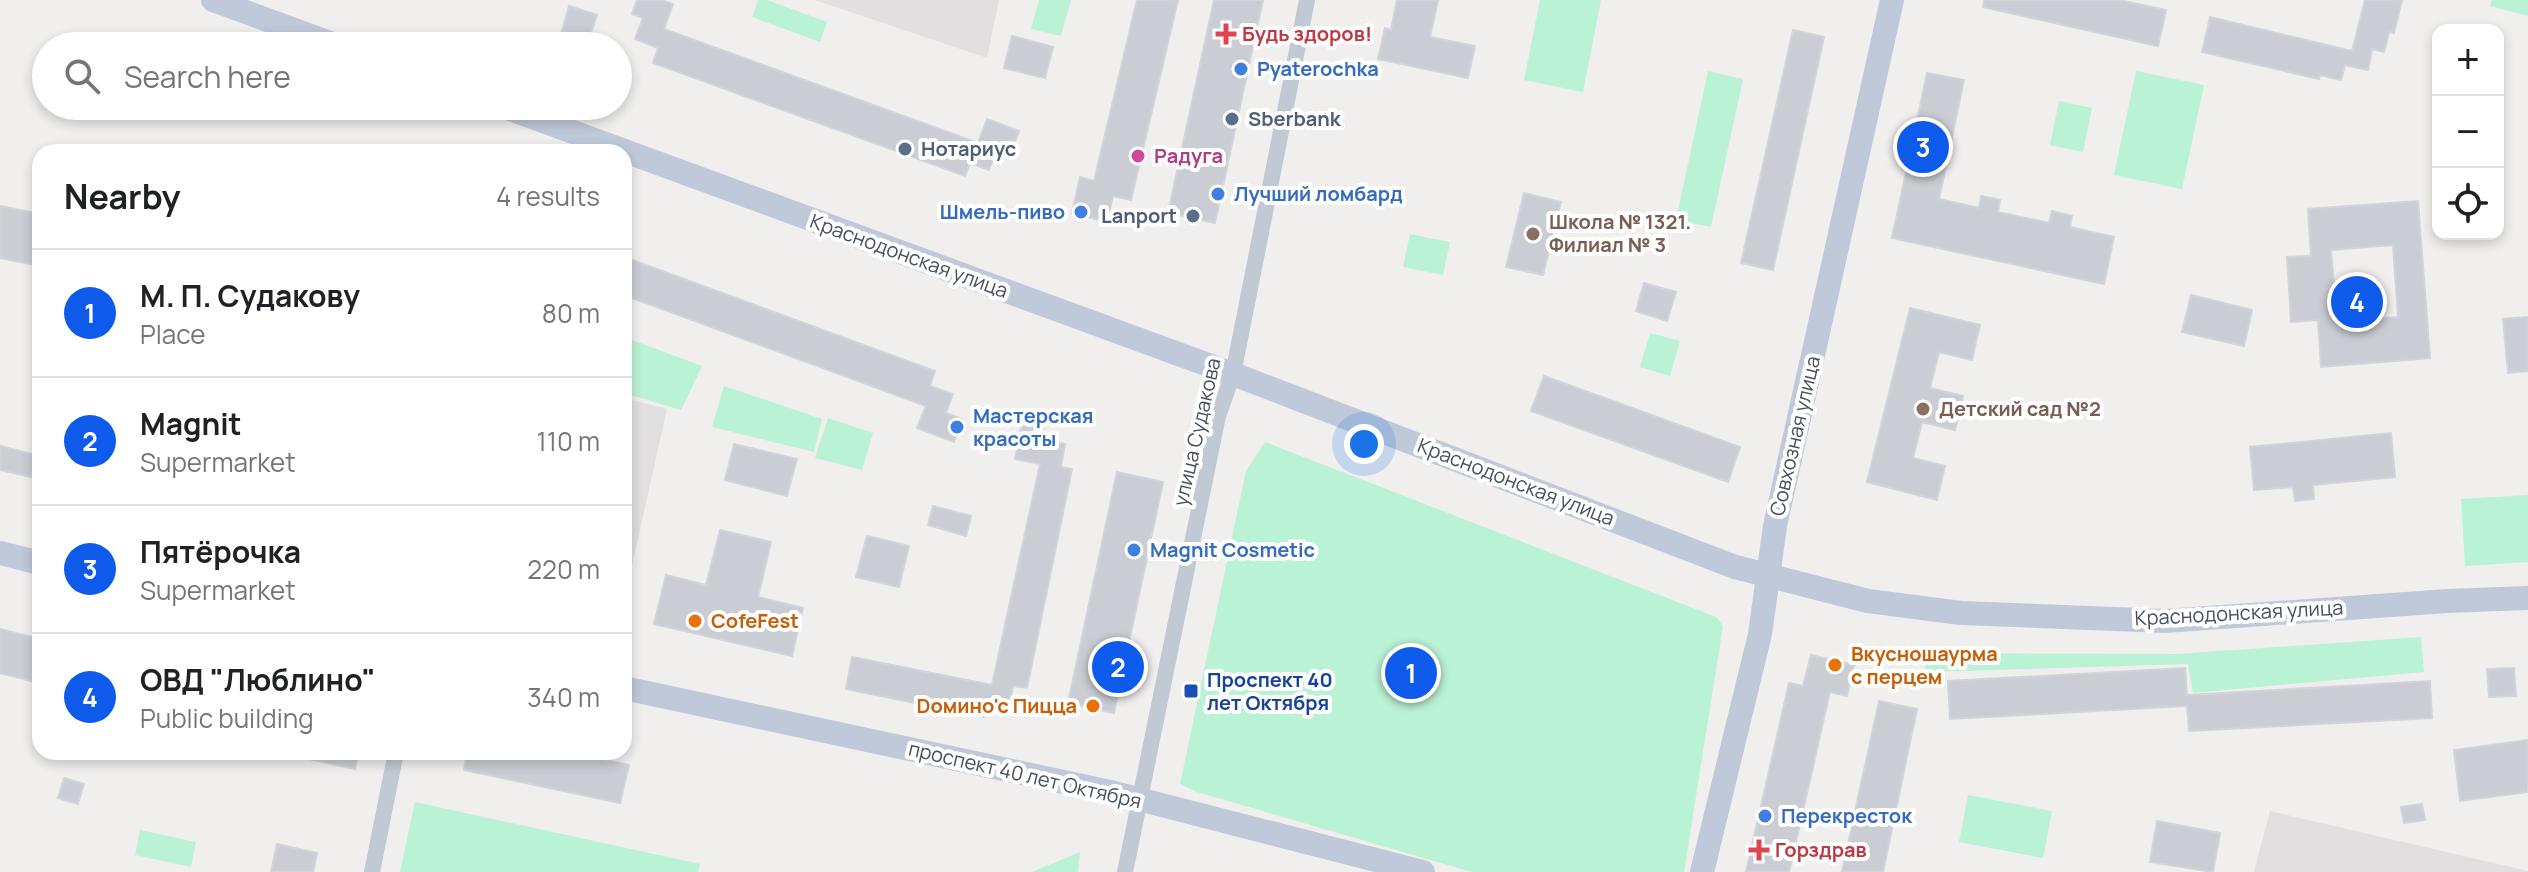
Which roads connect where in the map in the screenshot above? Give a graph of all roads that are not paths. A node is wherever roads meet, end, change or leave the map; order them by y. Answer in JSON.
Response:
{"nodes":[{"id":1,"x":213,"y":0,"type":"edge"},
{"id":2,"x":1307,"y":0,"type":"edge"},
{"id":3,"x":1892,"y":0,"type":"edge"},
{"id":4,"x":300,"y":32,"type":"edge"},
{"id":5,"x":540,"y":120,"type":"edge"},
{"id":6,"x":606,"y":144,"type":"edge"},
{"id":7,"x":632,"y":154,"type":"edge"},
{"id":8,"x":1233,"y":374,"type":"junction"},
{"id":9,"x":0,"y":553,"type":"edge"},
{"id":10,"x":32,"y":561,"type":"edge"},
{"id":11,"x":1768,"y":575,"type":"junction"},
{"id":12,"x":2528,"y":598,"type":"edge"},
{"id":13,"x":632,"y":690,"type":"edge"},
{"id":14,"x":394,"y":760,"type":"edge"},
{"id":15,"x":1140,"y":800,"type":"junction"},
{"id":16,"x":372,"y":872,"type":"edge"},
{"id":17,"x":1125,"y":872,"type":"edge"},
{"id":18,"x":1423,"y":872,"type":"edge"},
{"id":19,"x":1702,"y":872,"type":"edge"}],
"edges":[{"from":1,"to":4,"type":"main road"},
{"from":2,"to":8,"type":"street","name":"улица Судакова"},
{"from":3,"to":11,"type":"main road","name":"Совхозная улица"},
{"from":5,"to":6,"type":"main road","name":"Краснодонская улица"},
{"from":7,"to":8,"type":"main road","name":"Краснодонская улица"},
{"from":8,"to":11,"type":"main road","name":"Краснодонская улица"},
{"from":8,"to":15,"type":"street","name":"улица Судакова"},
{"from":9,"to":10,"type":"main road"},
{"from":11,"to":12,"type":"main road","name":"Краснодонская улица"},
{"from":11,"to":19,"type":"main road","name":"Совхозная улица"},
{"from":13,"to":15,"type":"main road","name":"проспект 40 лет Октября"},
{"from":14,"to":16,"type":"street"},
{"from":15,"to":17,"type":"street","name":"улица Судакова"},
{"from":15,"to":18,"type":"main road","name":"проспект 40 лет Октября"}]}
